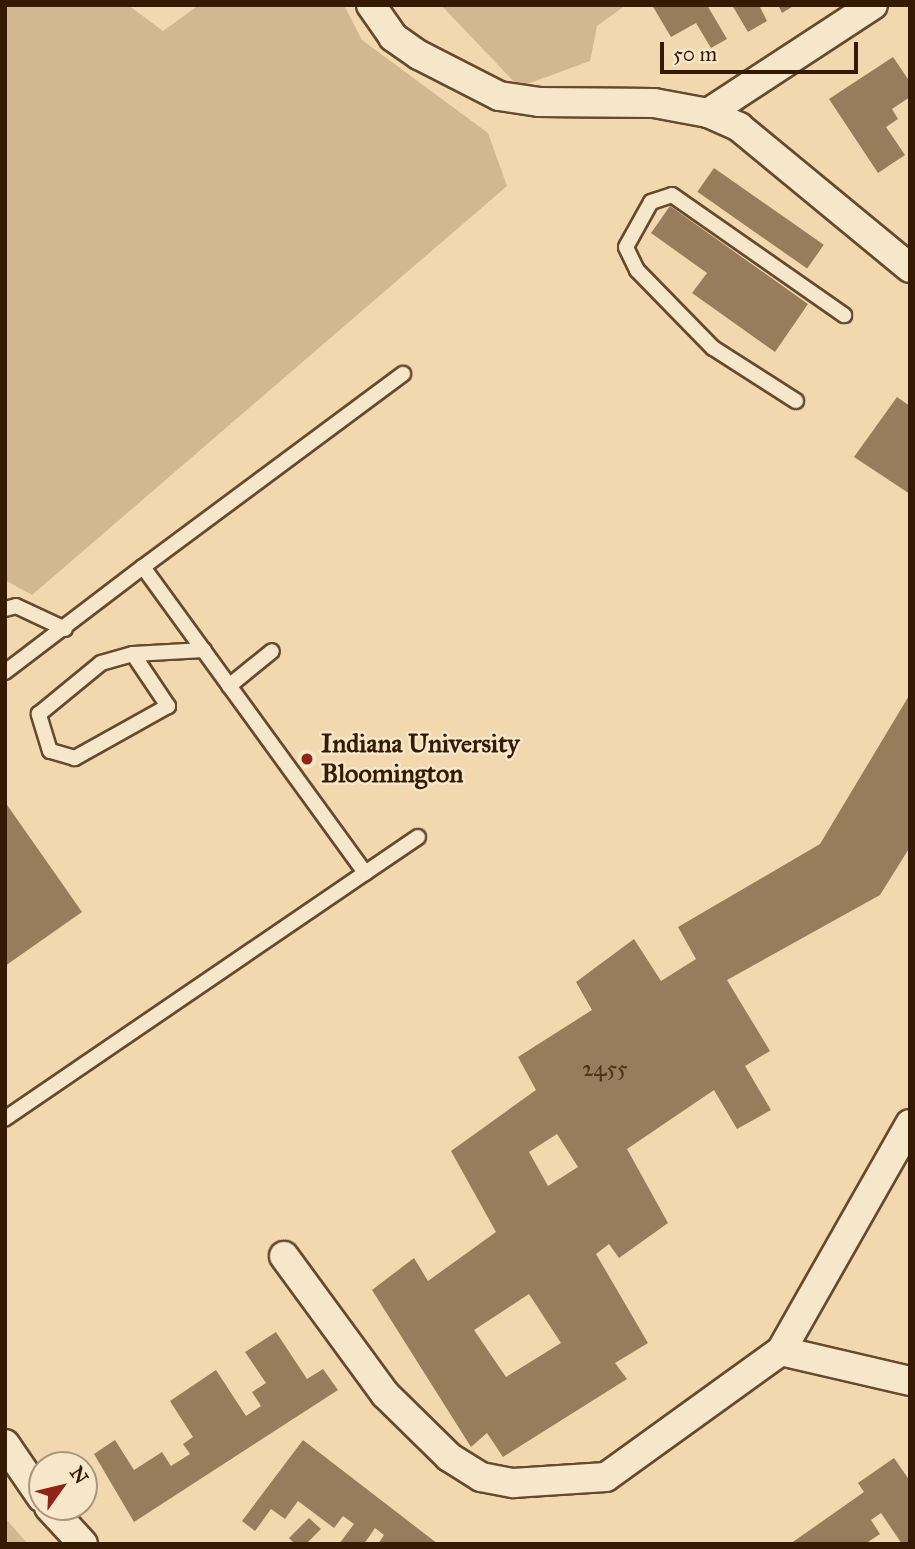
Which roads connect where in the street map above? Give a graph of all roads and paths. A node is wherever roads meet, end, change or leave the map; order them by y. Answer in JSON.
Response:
{"nodes":[{"id":1,"x":370,"y":5,"type":"edge"},
{"id":2,"x":873,"y":5,"type":"edge"},
{"id":3,"x":708,"y":113,"type":"junction"},
{"id":4,"x":910,"y":268,"type":"edge"},
{"id":5,"x":844,"y":315,"type":"dead end"},
{"id":6,"x":403,"y":374,"type":"dead end"},
{"id":7,"x":796,"y":401,"type":"dead end"},
{"id":8,"x":143,"y":567,"type":"junction"},
{"id":9,"x":5,"y":608,"type":"edge"},
{"id":10,"x":65,"y":629,"type":"junction"},
{"id":11,"x":204,"y":650,"type":"junction"},
{"id":12,"x":272,"y":651,"type":"dead end"},
{"id":13,"x":133,"y":654,"type":"junction"},
{"id":14,"x":5,"y":672,"type":"edge"},
{"id":15,"x":229,"y":686,"type":"junction"},
{"id":16,"x":418,"y":837,"type":"dead end"},
{"id":17,"x":365,"y":873,"type":"junction"},
{"id":18,"x":5,"y":1119,"type":"edge"},
{"id":19,"x":910,"y":1124,"type":"edge"},
{"id":20,"x":284,"y":1256,"type":"dead end"},
{"id":21,"x":781,"y":1350,"type":"junction"},
{"id":22,"x":910,"y":1381,"type":"edge"},
{"id":23,"x":5,"y":1444,"type":"edge"},
{"id":24,"x":28,"y":1478,"type":"edge"},
{"id":25,"x":62,"y":1521,"type":"edge"},
{"id":26,"x":83,"y":1544,"type":"edge"}],
"edges":[{"from":1,"to":3,"type":"street"},
{"from":2,"to":3,"type":"street"},
{"from":3,"to":4,"type":"street"},
{"from":5,"to":7,"type":"lane"},
{"from":6,"to":8,"type":"lane"},
{"from":8,"to":10,"type":"lane"},
{"from":8,"to":11,"type":"lane"},
{"from":9,"to":10,"type":"lane"},
{"from":10,"to":14,"type":"lane"},
{"from":11,"to":13,"type":"lane"},
{"from":11,"to":15,"type":"lane"},
{"from":12,"to":15,"type":"lane"},
{"from":13,"to":13,"type":"lane"},
{"from":15,"to":17,"type":"lane"},
{"from":16,"to":17,"type":"lane"},
{"from":17,"to":18,"type":"lane"},
{"from":19,"to":21,"type":"street"},
{"from":20,"to":21,"type":"street"},
{"from":21,"to":22,"type":"street"},
{"from":23,"to":24,"type":"street"},
{"from":25,"to":26,"type":"street"}]}
